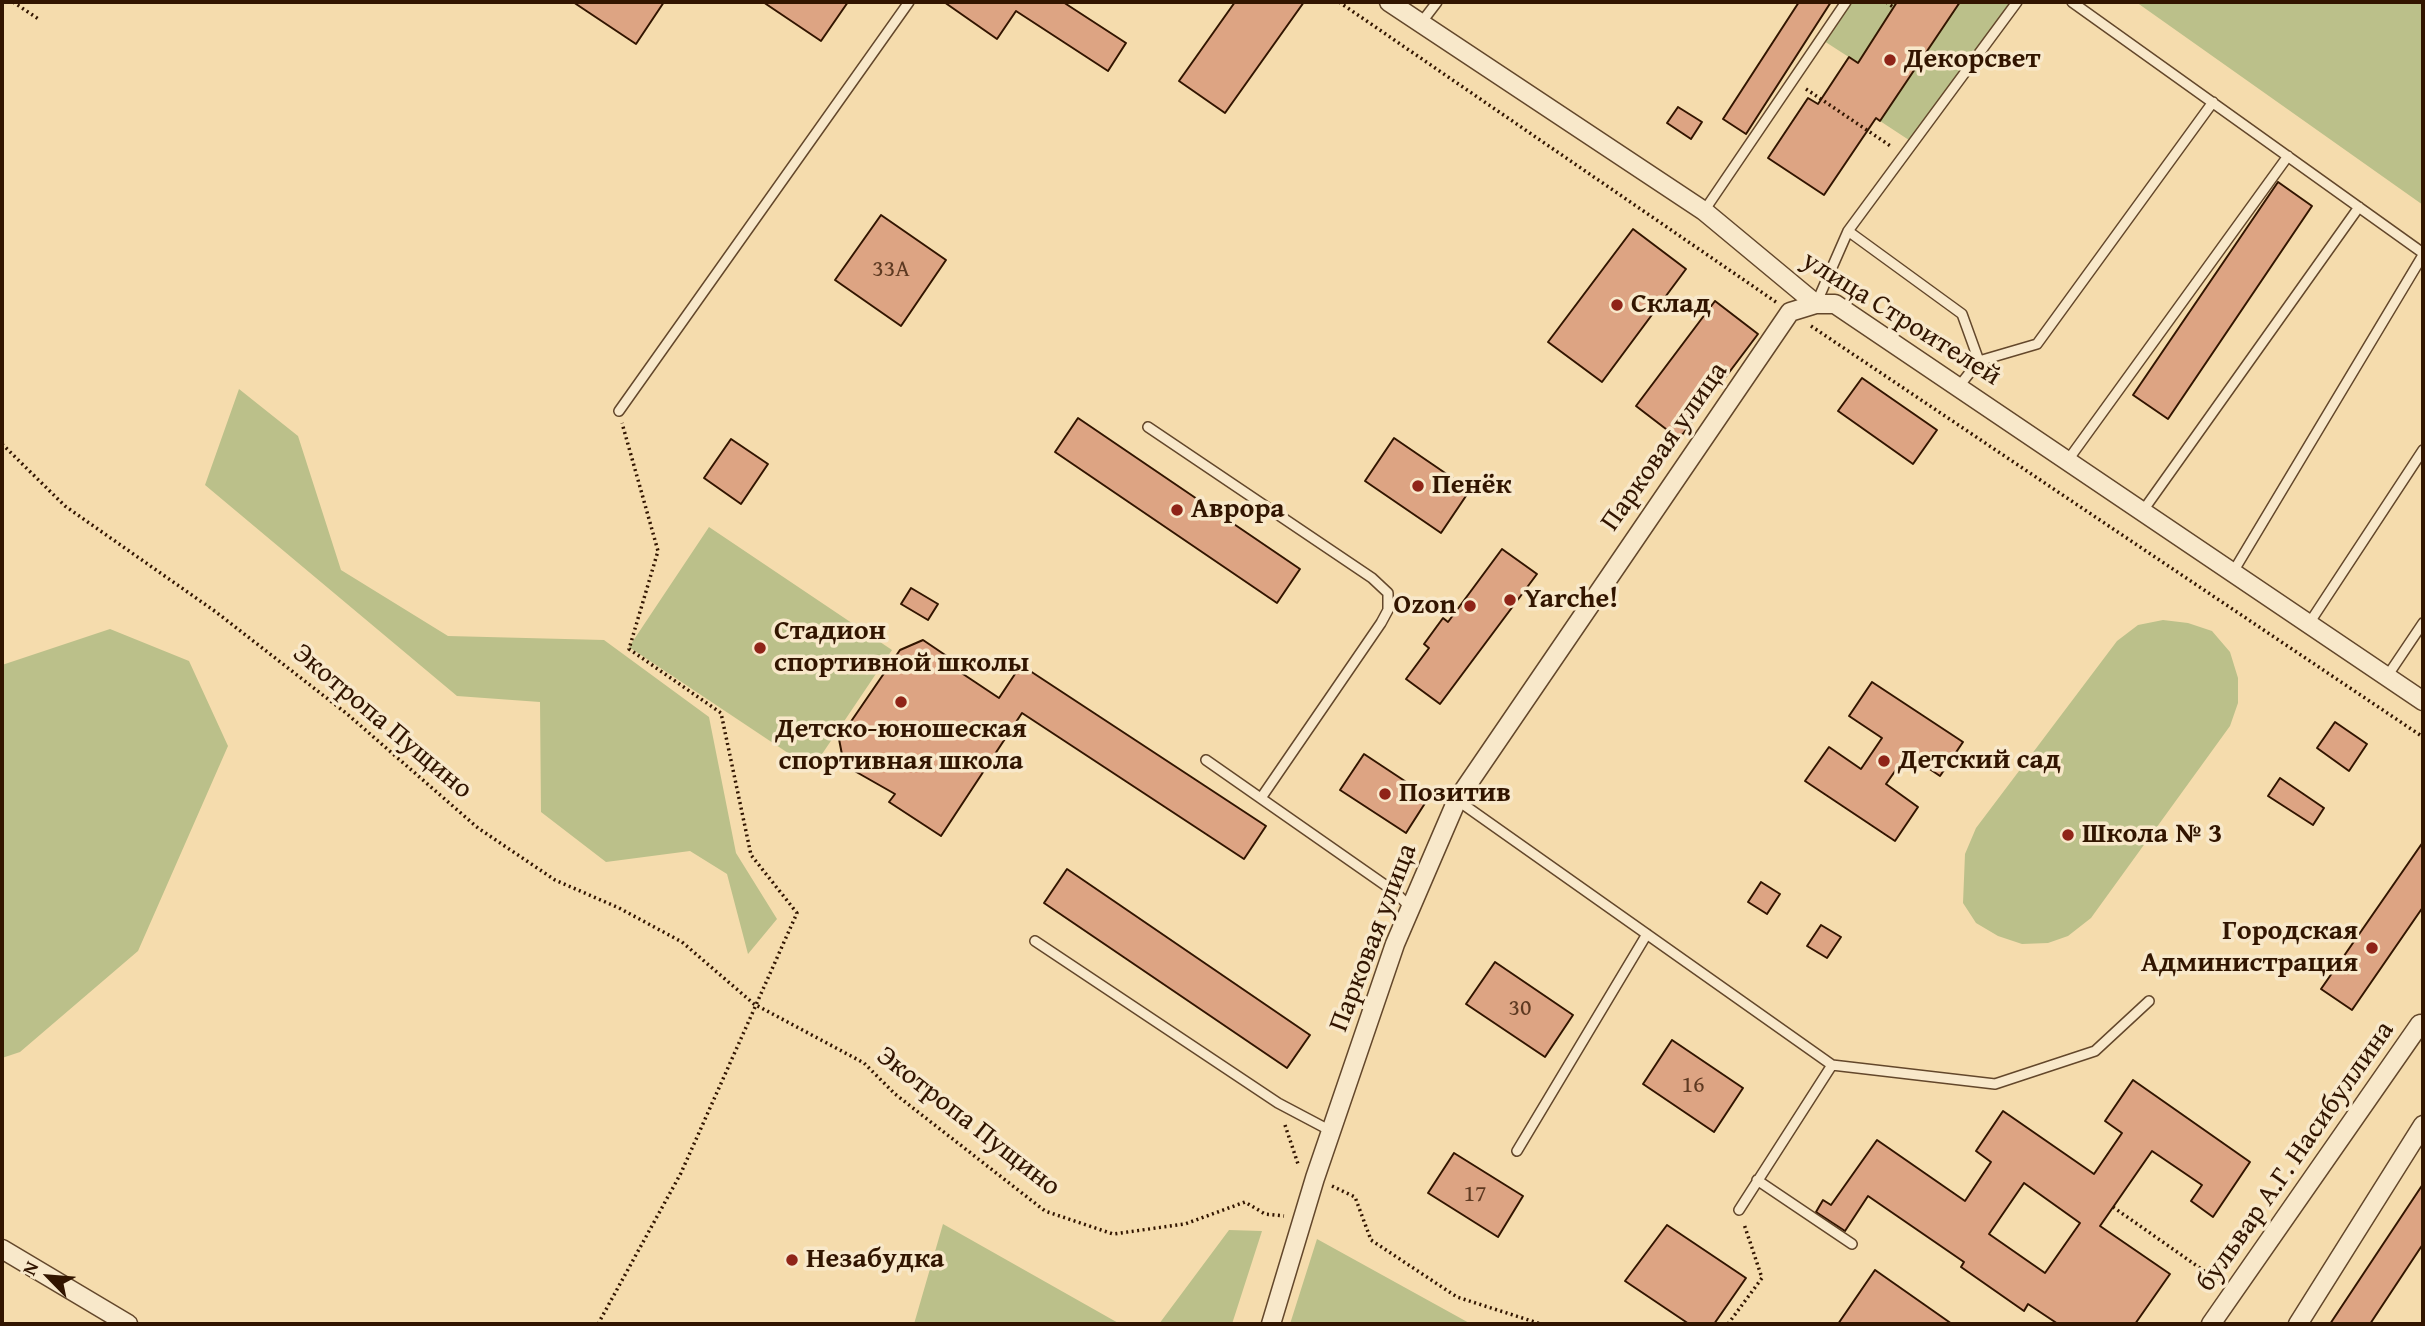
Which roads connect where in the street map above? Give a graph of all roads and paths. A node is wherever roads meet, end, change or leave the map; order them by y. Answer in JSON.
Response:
{"nodes":[{"id":1,"x":13,"y":2,"type":"edge"},
{"id":2,"x":909,"y":2,"type":"edge"},
{"id":3,"x":1339,"y":2,"type":"edge"},
{"id":4,"x":1389,"y":2,"type":"edge"},
{"id":5,"x":1437,"y":2,"type":"edge"},
{"id":6,"x":1846,"y":2,"type":"edge"},
{"id":7,"x":1886,"y":2,"type":"edge"},
{"id":8,"x":2017,"y":2,"type":"edge"},
{"id":9,"x":2072,"y":2,"type":"edge"},
{"id":10,"x":1893,"y":7,"type":"dead end"},
{"id":11,"x":40,"y":20,"type":"dead end"},
{"id":12,"x":1421,"y":23,"type":"junction"},
{"id":13,"x":1792,"y":80,"type":"junction"},
{"id":14,"x":2213,"y":103,"type":"junction"},
{"id":15,"x":1905,"y":155,"type":"junction"},
{"id":16,"x":2288,"y":156,"type":"junction"},
{"id":17,"x":2359,"y":207,"type":"junction"},
{"id":18,"x":1704,"y":211,"type":"junction"},
{"id":19,"x":1848,"y":231,"type":"junction"},
{"id":20,"x":2423,"y":254,"type":"edge"},
{"id":21,"x":1816,"y":304,"type":"junction"},
{"id":22,"x":1790,"y":312,"type":"junction"},
{"id":23,"x":1979,"y":360,"type":"junction"},
{"id":24,"x":1960,"y":385,"type":"junction"},
{"id":25,"x":618,"y":411,"type":"joint"},
{"id":26,"x":1148,"y":427,"type":"dead end"},
{"id":27,"x":2,"y":444,"type":"edge"},
{"id":28,"x":2423,"y":450,"type":"edge"},
{"id":29,"x":2068,"y":460,"type":"junction"},
{"id":30,"x":2142,"y":512,"type":"junction"},
{"id":31,"x":2234,"y":572,"type":"junction"},
{"id":32,"x":2310,"y":622,"type":"junction"},
{"id":33,"x":2423,"y":623,"type":"edge"},
{"id":34,"x":2389,"y":676,"type":"junction"},
{"id":35,"x":2423,"y":701,"type":"edge"},
{"id":36,"x":2423,"y":737,"type":"edge"},
{"id":37,"x":1206,"y":760,"type":"dead end"},
{"id":38,"x":1261,"y":798,"type":"junction"},
{"id":39,"x":1457,"y":800,"type":"junction"},
{"id":40,"x":1410,"y":907,"type":"junction"},
{"id":41,"x":1647,"y":934,"type":"junction"},
{"id":42,"x":1035,"y":941,"type":"dead end"},
{"id":43,"x":2150,"y":1001,"type":"dead end"},
{"id":44,"x":754,"y":1004,"type":"junction"},
{"id":45,"x":2422,"y":1021,"type":"edge"},
{"id":46,"x":1832,"y":1065,"type":"junction"},
{"id":47,"x":1278,"y":1103,"type":"junction"},
{"id":48,"x":2423,"y":1125,"type":"edge"},
{"id":49,"x":1332,"y":1131,"type":"junction"},
{"id":50,"x":1517,"y":1151,"type":"dead end"},
{"id":51,"x":1315,"y":1178,"type":"junction"},
{"id":52,"x":1758,"y":1180,"type":"junction"},
{"id":53,"x":2113,"y":1207,"type":"dead end"},
{"id":54,"x":1739,"y":1210,"type":"joint"},
{"id":55,"x":1286,"y":1217,"type":"dead end"},
{"id":56,"x":1852,"y":1244,"type":"dead end"},
{"id":57,"x":2,"y":1249,"type":"edge"},
{"id":58,"x":2214,"y":1278,"type":"dead end"},
{"id":59,"x":128,"y":1324,"type":"edge"},
{"id":60,"x":598,"y":1324,"type":"edge"},
{"id":61,"x":1271,"y":1324,"type":"edge"},
{"id":62,"x":1541,"y":1324,"type":"edge"},
{"id":63,"x":1728,"y":1324,"type":"edge"},
{"id":64,"x":2211,"y":1324,"type":"edge"},
{"id":65,"x":2298,"y":1324,"type":"edge"}],
"edges":[{"from":1,"to":11,"type":"path"},
{"from":2,"to":25,"type":"lane"},
{"from":3,"to":22,"type":"path"},
{"from":4,"to":12,"type":"street","name":"улица Строителей"},
{"from":5,"to":12,"type":"lane"},
{"from":6,"to":13,"type":"lane"},
{"from":7,"to":10,"type":"path"},
{"from":8,"to":15,"type":"lane"},
{"from":9,"to":14,"type":"lane"},
{"from":12,"to":18,"type":"street","name":"улица Строителей"},
{"from":13,"to":15,"type":"path"},
{"from":13,"to":18,"type":"lane"},
{"from":14,"to":16,"type":"lane"},
{"from":14,"to":23,"type":"lane"},
{"from":15,"to":19,"type":"lane"},
{"from":16,"to":17,"type":"lane"},
{"from":16,"to":29,"type":"lane"},
{"from":17,"to":20,"type":"lane"},
{"from":17,"to":30,"type":"lane"},
{"from":18,"to":21,"type":"street","name":"улица Строителей"},
{"from":19,"to":21,"type":"lane"},
{"from":19,"to":23,"type":"lane"},
{"from":20,"to":31,"type":"lane"},
{"from":21,"to":22,"type":"street"},
{"from":21,"to":24,"type":"street","name":"улица Строителей"},
{"from":22,"to":36,"type":"path"},
{"from":22,"to":39,"type":"street","name":"Парковая улица"},
{"from":23,"to":24,"type":"lane"},
{"from":24,"to":29,"type":"street","name":"улица Строителей"},
{"from":25,"to":44,"type":"path"},
{"from":26,"to":38,"type":"lane"},
{"from":27,"to":44,"type":"path","name":"Экотропа Пущино"},
{"from":28,"to":32,"type":"lane"},
{"from":29,"to":30,"type":"street","name":"улица Строителей"},
{"from":30,"to":31,"type":"street","name":"улица Строителей"},
{"from":31,"to":32,"type":"street","name":"улица Строителей"},
{"from":32,"to":34,"type":"street","name":"улица Строителей"},
{"from":33,"to":34,"type":"lane"},
{"from":34,"to":35,"type":"street","name":"улица Строителей"},
{"from":37,"to":38,"type":"lane"},
{"from":38,"to":40,"type":"lane"},
{"from":39,"to":40,"type":"street","name":"Парковая улица"},
{"from":39,"to":41,"type":"lane"},
{"from":40,"to":49,"type":"street","name":"Парковая улица"},
{"from":41,"to":46,"type":"lane"},
{"from":41,"to":50,"type":"lane"},
{"from":42,"to":47,"type":"lane"},
{"from":43,"to":46,"type":"lane"},
{"from":44,"to":55,"type":"path","name":"Экотропа Пущино"},
{"from":44,"to":60,"type":"path"},
{"from":45,"to":64,"type":"street","name":"бульвар А.Г. Насибуллина"},
{"from":46,"to":52,"type":"lane"},
{"from":47,"to":49,"type":"lane"},
{"from":47,"to":51,"type":"path"},
{"from":48,"to":65,"type":"street"},
{"from":49,"to":51,"type":"street","name":"Парковая улица"},
{"from":51,"to":61,"type":"street","name":"Парковая улица"},
{"from":51,"to":62,"type":"path"},
{"from":52,"to":54,"type":"lane"},
{"from":52,"to":56,"type":"lane"},
{"from":53,"to":58,"type":"path"},
{"from":54,"to":63,"type":"path"},
{"from":57,"to":59,"type":"street"}]}
